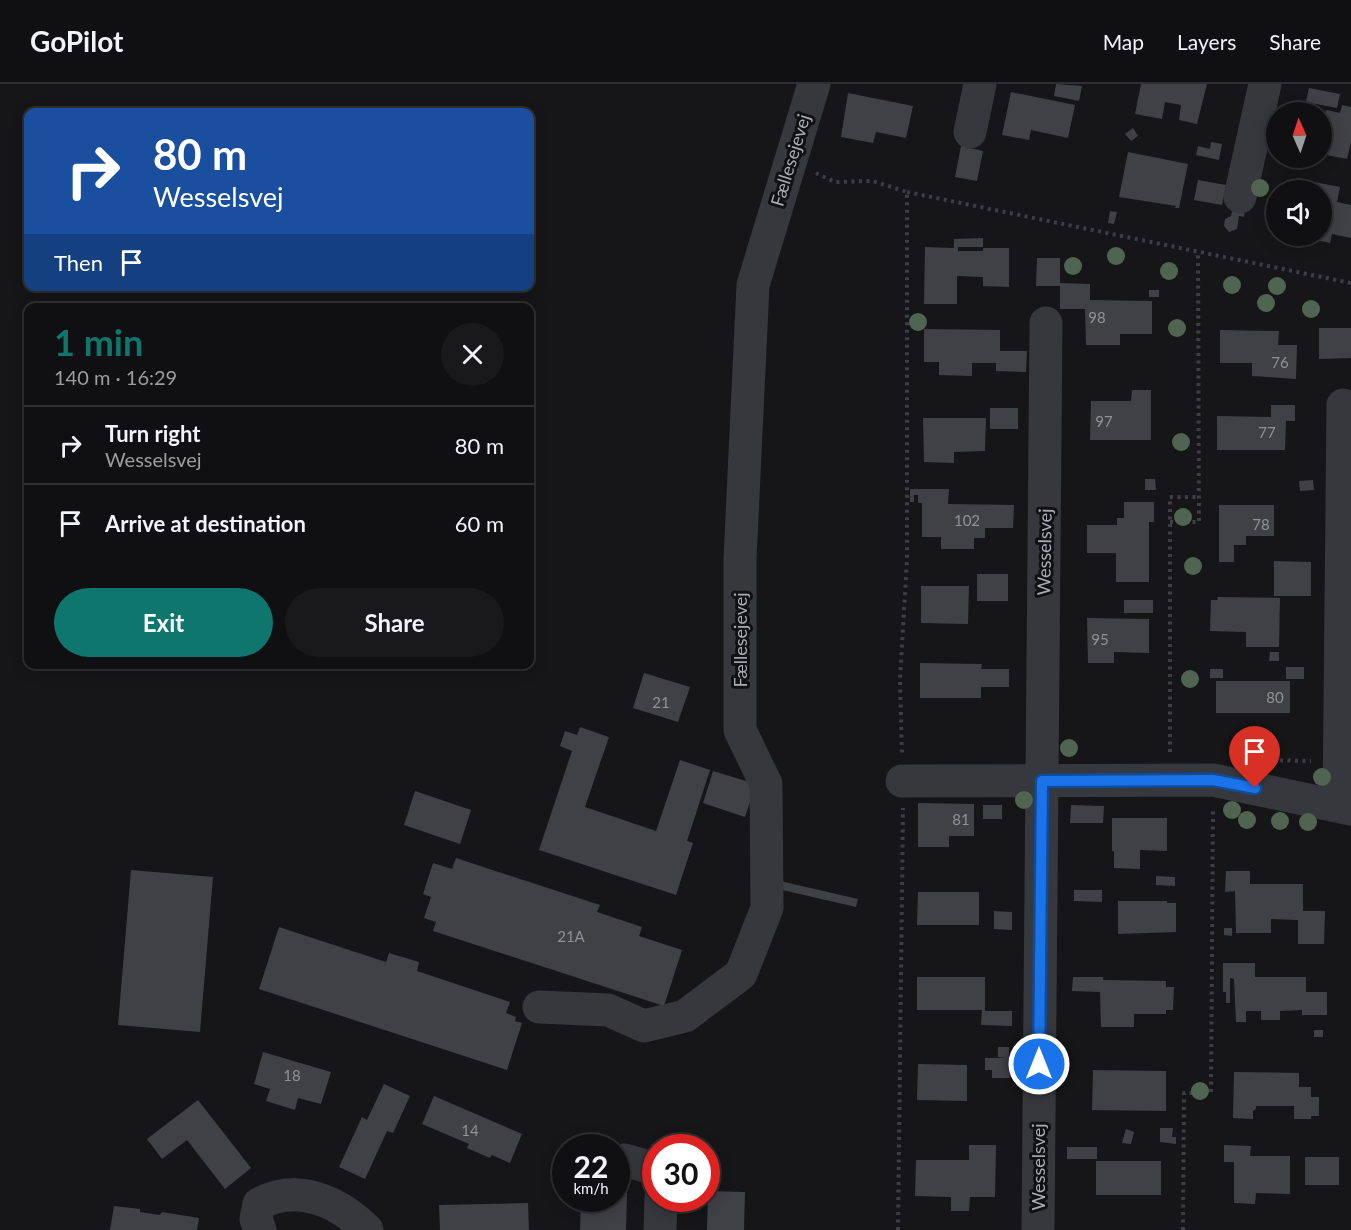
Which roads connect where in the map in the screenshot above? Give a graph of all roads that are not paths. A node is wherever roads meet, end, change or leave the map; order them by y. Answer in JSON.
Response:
{"nodes":[{"id":1,"x":814,"y":84,"type":"edge"},
{"id":2,"x":980,"y":84,"type":"edge"},
{"id":3,"x":1265,"y":84,"type":"edge"},
{"id":4,"x":970,"y":132,"type":"dead end"},
{"id":5,"x":1240,"y":197,"type":"dead end"},
{"id":6,"x":1046,"y":322,"type":"dead end"},
{"id":7,"x":1343,"y":405,"type":"dead end"},
{"id":8,"x":902,"y":781,"type":"road end"},
{"id":9,"x":1042,"y":781,"type":"junction"},
{"id":10,"x":1345,"y":807,"type":"edge"},
{"id":11,"x":539,"y":1007,"type":"dead end"},
{"id":12,"x":661,"y":1212,"type":"edge"},
{"id":13,"x":260,"y":1230,"type":"edge"},
{"id":14,"x":367,"y":1230,"type":"edge"},
{"id":15,"x":660,"y":1230,"type":"edge"},
{"id":16,"x":1038,"y":1230,"type":"edge"}],
"edges":[{"from":1,"to":11,"type":"street","name":"Fællesejevej"},
{"from":2,"to":4,"type":"street"},
{"from":3,"to":5,"type":"street"},
{"from":6,"to":9,"type":"street","name":"Wesselsvej"},
{"from":7,"to":10,"type":"street"},
{"from":8,"to":9,"type":"street"},
{"from":9,"to":10,"type":"street"},
{"from":9,"to":16,"type":"street","name":"Wesselsvej"},
{"from":12,"to":15,"type":"street"},
{"from":13,"to":14,"type":"street"}]}
